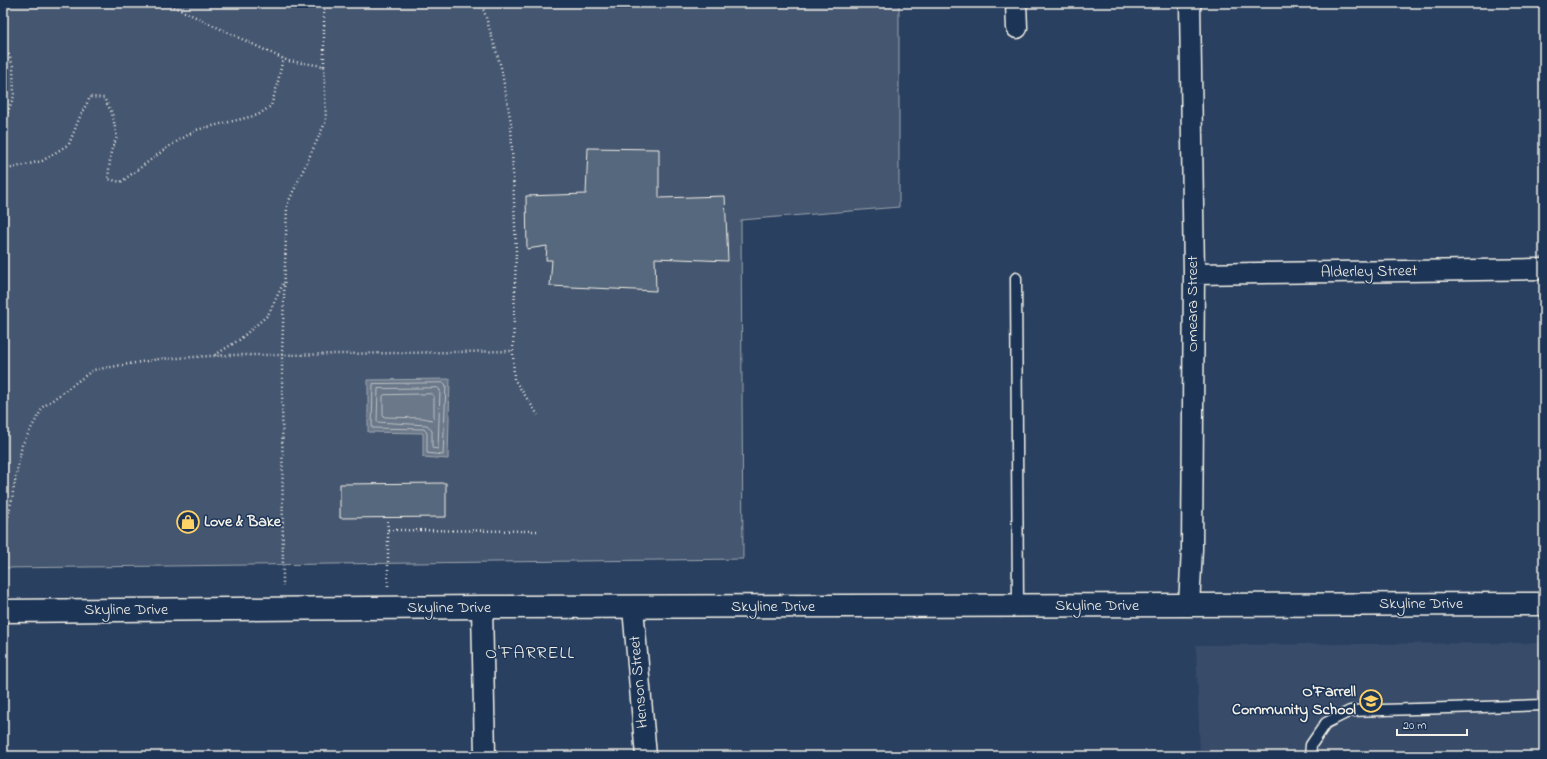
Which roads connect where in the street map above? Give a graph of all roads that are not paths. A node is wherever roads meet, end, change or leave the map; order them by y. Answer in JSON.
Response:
{"nodes":[{"id":1,"x":1016,"y":3,"type":"edge"},
{"id":2,"x":1190,"y":3,"type":"edge"},
{"id":3,"x":1017,"y":28,"type":"dead end"},
{"id":4,"x":1544,"y":269,"type":"edge"},
{"id":5,"x":1194,"y":274,"type":"junction"},
{"id":6,"x":1016,"y":278,"type":"dead end"},
{"id":7,"x":1544,"y":604,"type":"edge"},
{"id":8,"x":1189,"y":605,"type":"junction"},
{"id":9,"x":1018,"y":606,"type":"junction"},
{"id":10,"x":482,"y":608,"type":"junction"},
{"id":11,"x":633,"y":608,"type":"junction"},
{"id":12,"x":3,"y":611,"type":"edge"},
{"id":13,"x":1544,"y":705,"type":"edge"},
{"id":14,"x":485,"y":756,"type":"edge"},
{"id":15,"x":646,"y":756,"type":"edge"},
{"id":16,"x":1310,"y":756,"type":"edge"}],
"edges":[{"from":1,"to":3,"type":"street"},
{"from":2,"to":5,"type":"street","name":"Omeara Street"},
{"from":4,"to":5,"type":"street","name":"Alderley Street"},
{"from":5,"to":8,"type":"street","name":"Omeara Street"},
{"from":6,"to":9,"type":"lane"},
{"from":7,"to":8,"type":"main road","name":"Skyline Drive"},
{"from":8,"to":9,"type":"main road","name":"Skyline Drive"},
{"from":9,"to":11,"type":"main road","name":"Skyline Drive"},
{"from":10,"to":11,"type":"main road","name":"Skyline Drive"},
{"from":10,"to":12,"type":"main road","name":"Skyline Drive"},
{"from":10,"to":14,"type":"street"},
{"from":11,"to":15,"type":"street","name":"Henson Street"},
{"from":13,"to":16,"type":"lane"}]}
